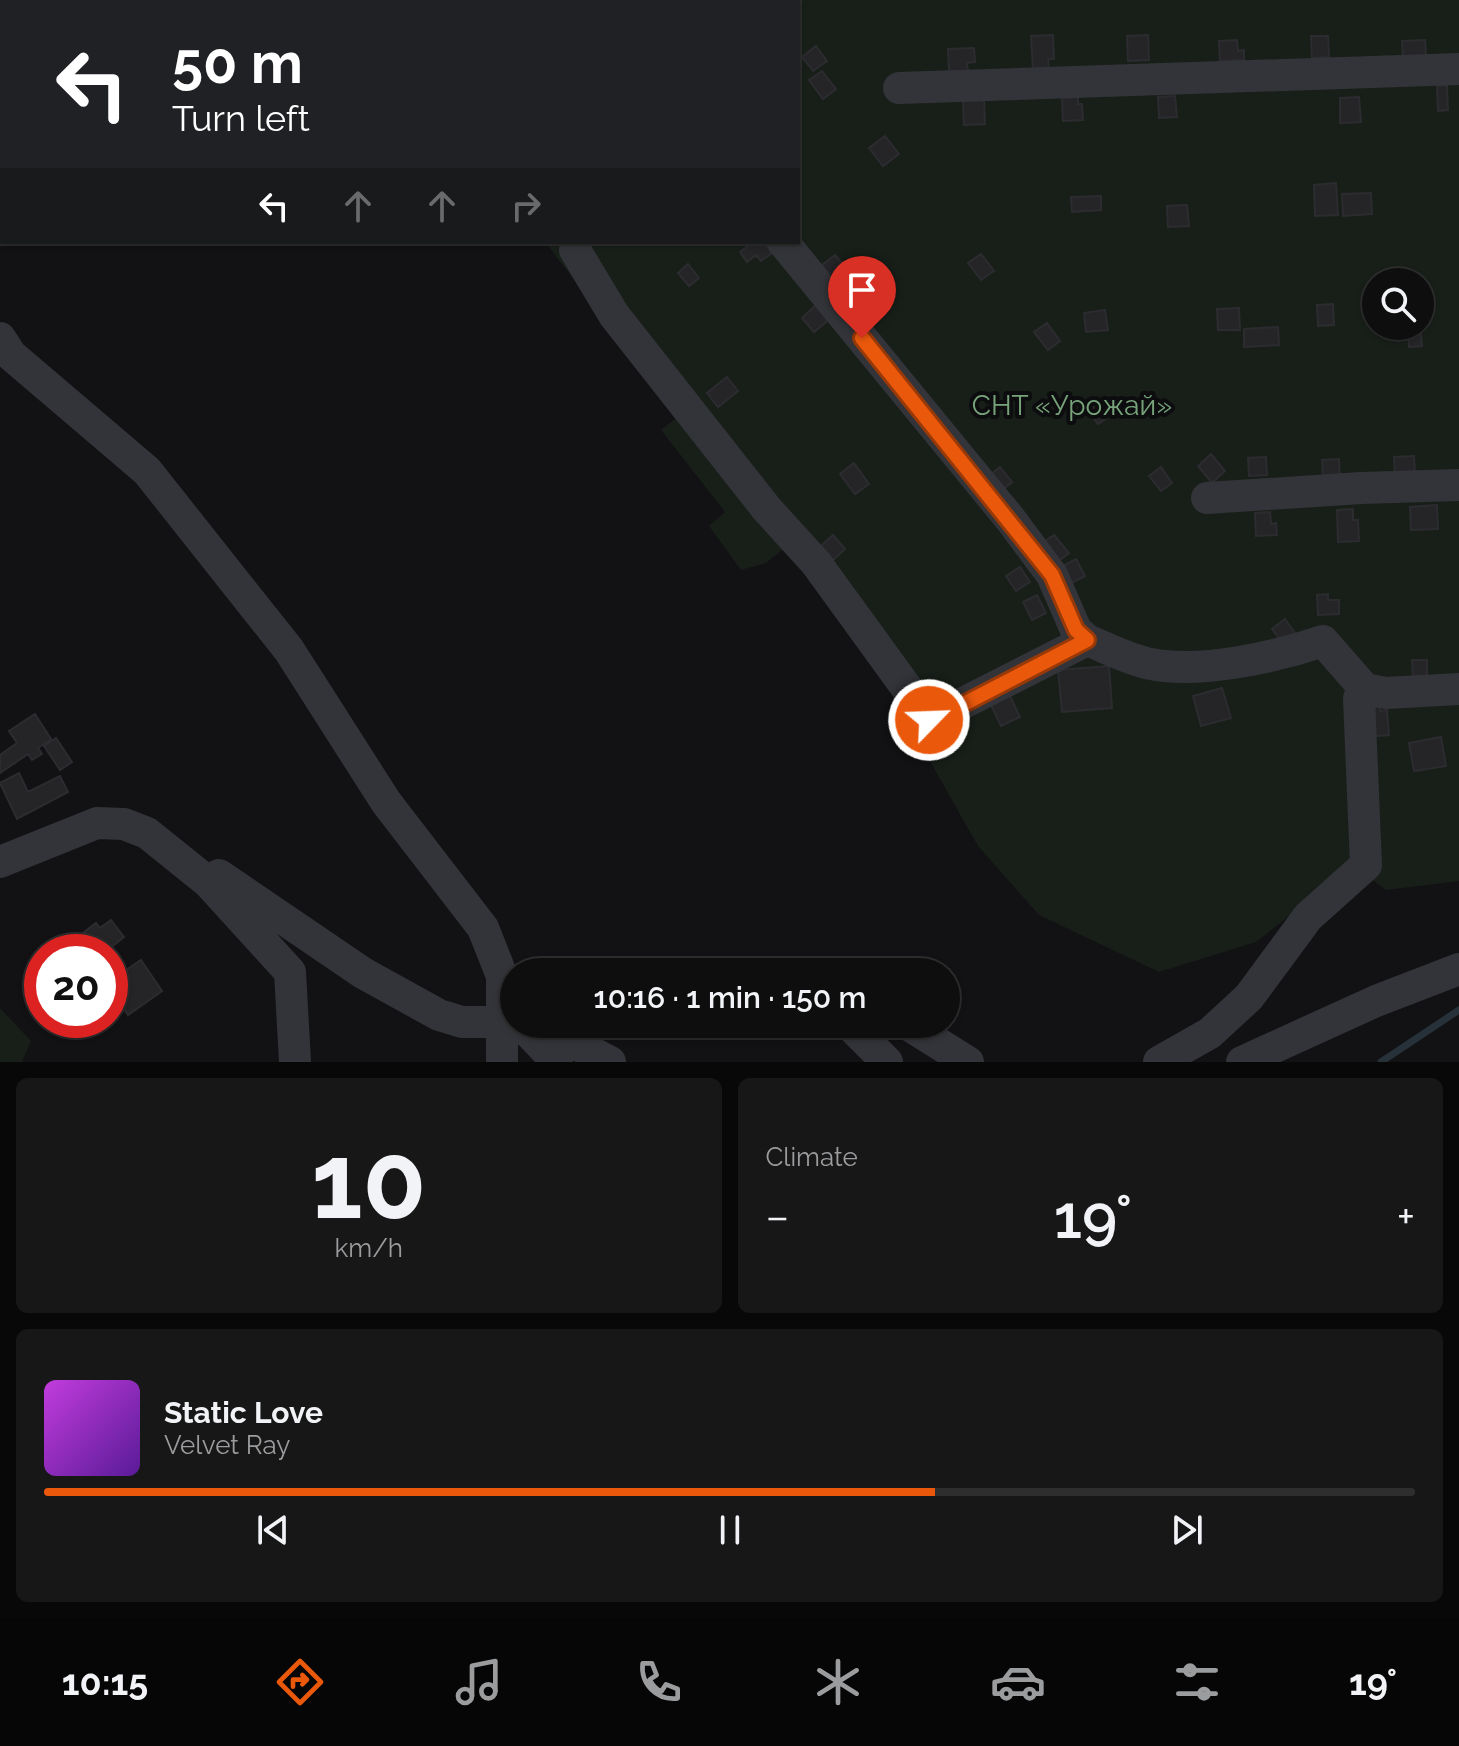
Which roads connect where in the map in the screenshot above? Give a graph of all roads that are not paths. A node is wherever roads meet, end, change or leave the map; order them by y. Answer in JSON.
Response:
{"nodes":[{"id":1,"x":1459,"y":69,"type":"edge"},
{"id":2,"x":899,"y":88,"type":"dead end"},
{"id":3,"x":785,"y":244,"type":"edge"},
{"id":4,"x":575,"y":250,"type":"dead end"},
{"id":5,"x":0,"y":338,"type":"edge"},
{"id":6,"x":1459,"y":485,"type":"edge"},
{"id":7,"x":1207,"y":498,"type":"dead end"},
{"id":8,"x":1087,"y":640,"type":"junction"},
{"id":9,"x":1365,"y":689,"type":"junction"},
{"id":10,"x":1459,"y":689,"type":"edge"},
{"id":11,"x":147,"y":833,"type":"junction"},
{"id":12,"x":0,"y":862,"type":"edge"},
{"id":13,"x":1459,"y":969,"type":"edge"},
{"id":14,"x":500,"y":971,"type":"edge"},
{"id":15,"x":500,"y":1023,"type":"edge"},
{"id":16,"x":508,"y":1038,"type":"edge"},
{"id":17,"x":529,"y":1038,"type":"edge"},
{"id":18,"x":565,"y":1038,"type":"edge"},
{"id":19,"x":863,"y":1038,"type":"edge"},
{"id":20,"x":929,"y":1038,"type":"edge"},
{"id":21,"x":295,"y":1062,"type":"edge"},
{"id":22,"x":502,"y":1062,"type":"edge"},
{"id":23,"x":557,"y":1062,"type":"edge"},
{"id":24,"x":610,"y":1062,"type":"edge"},
{"id":25,"x":887,"y":1062,"type":"edge"},
{"id":26,"x":968,"y":1062,"type":"edge"},
{"id":27,"x":1159,"y":1062,"type":"edge"},
{"id":28,"x":1242,"y":1062,"type":"edge"}],
"edges":[{"from":1,"to":2,"type":"street"},
{"from":3,"to":8,"type":"street"},
{"from":4,"to":8,"type":"street"},
{"from":5,"to":14,"type":"street"},
{"from":6,"to":7,"type":"street"},
{"from":8,"to":9,"type":"street"},
{"from":9,"to":10,"type":"street"},
{"from":9,"to":27,"type":"street"},
{"from":11,"to":12,"type":"street"},
{"from":11,"to":15,"type":"street"},
{"from":11,"to":21,"type":"street"},
{"from":13,"to":28,"type":"street"},
{"from":16,"to":22,"type":"street"},
{"from":17,"to":23,"type":"street"},
{"from":18,"to":24,"type":"street"},
{"from":19,"to":25,"type":"street"},
{"from":20,"to":26,"type":"street"}]}
